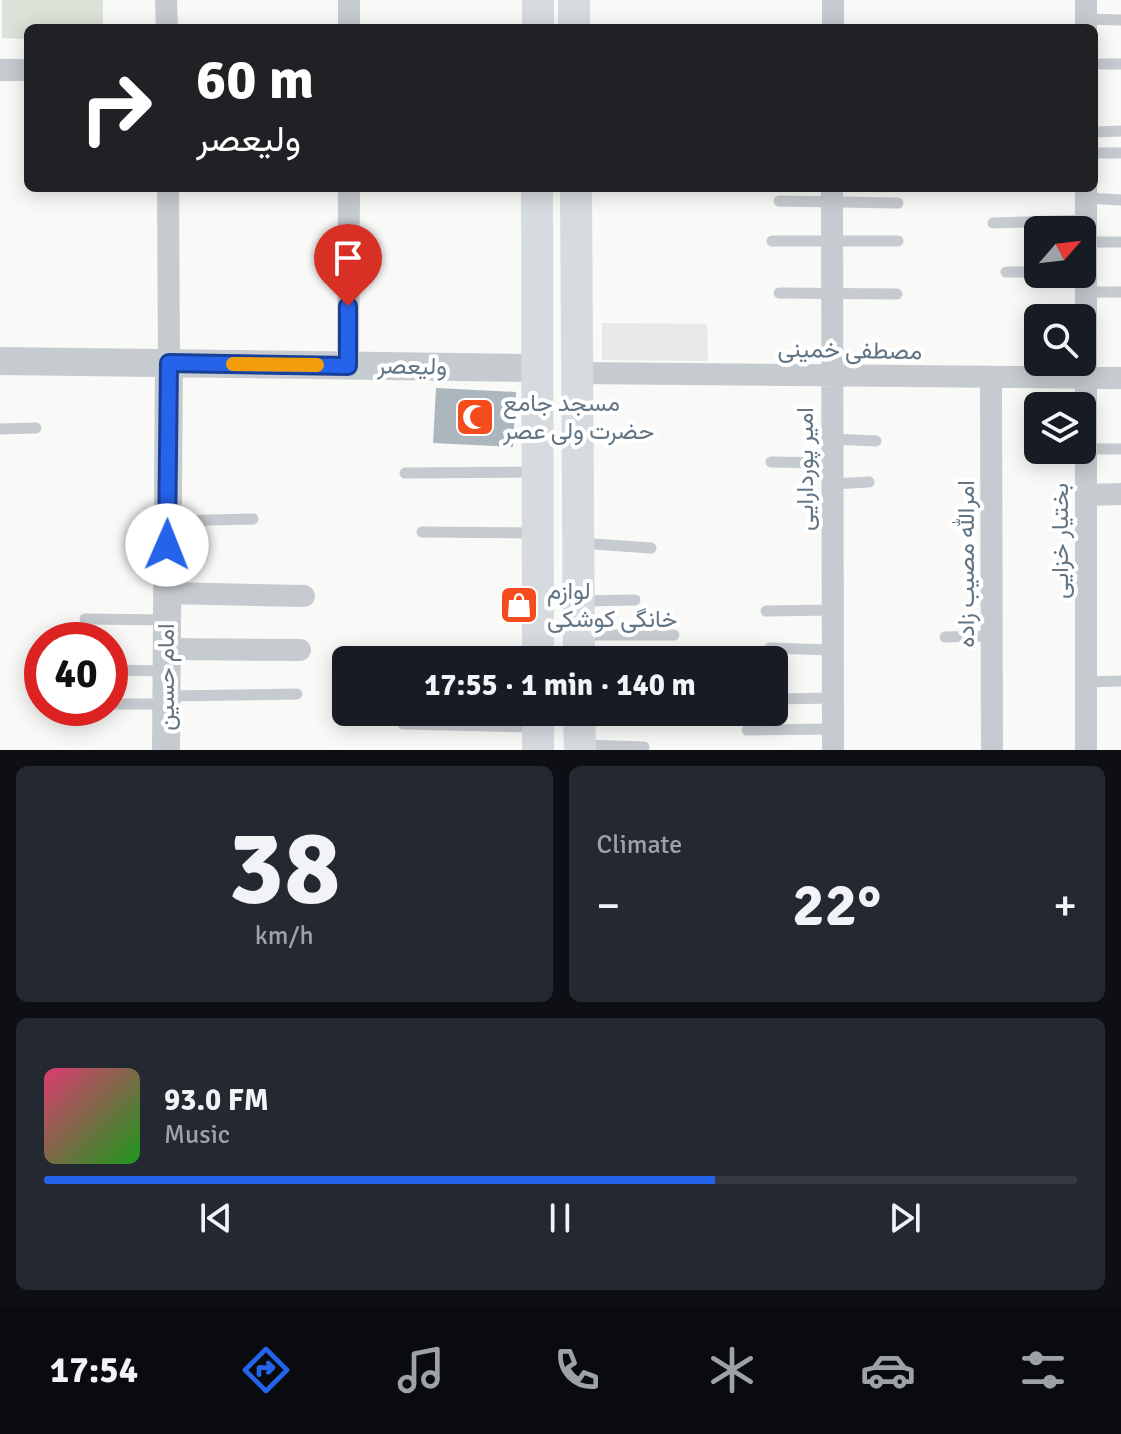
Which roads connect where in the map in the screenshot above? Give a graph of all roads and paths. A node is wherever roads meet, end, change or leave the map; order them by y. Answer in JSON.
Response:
{"nodes":[{"id":1,"x":166,"y":0,"type":"edge"},
{"id":2,"x":349,"y":0,"type":"edge"},
{"id":3,"x":538,"y":0,"type":"edge"},
{"id":4,"x":574,"y":0,"type":"edge"},
{"id":5,"x":833,"y":0,"type":"edge"},
{"id":6,"x":1086,"y":16,"type":"edge"},
{"id":7,"x":1121,"y":20,"type":"edge"},
{"id":8,"x":167,"y":24,"type":"edge"},
{"id":9,"x":349,"y":24,"type":"edge"},
{"id":10,"x":538,"y":24,"type":"edge"},
{"id":11,"x":574,"y":24,"type":"edge"},
{"id":12,"x":833,"y":24,"type":"edge"},
{"id":13,"x":1098,"y":64,"type":"edge"},
{"id":14,"x":1121,"y":64,"type":"edge"},
{"id":15,"x":0,"y":70,"type":"edge"},
{"id":16,"x":24,"y":70,"type":"edge"},
{"id":17,"x":1121,"y":131,"type":"edge"},
{"id":18,"x":1098,"y":132,"type":"edge"},
{"id":19,"x":1098,"y":153,"type":"edge"},
{"id":20,"x":1121,"y":153,"type":"edge"},
{"id":21,"x":168,"y":192,"type":"edge"},
{"id":22,"x":349,"y":192,"type":"edge"},
{"id":23,"x":537,"y":192,"type":"edge"},
{"id":24,"x":576,"y":192,"type":"edge"},
{"id":25,"x":832,"y":196,"type":"edge"},
{"id":26,"x":1121,"y":200,"type":"edge"},
{"id":27,"x":779,"y":201,"type":"dead end"},
{"id":28,"x":898,"y":203,"type":"dead end"},
{"id":29,"x":1086,"y":212,"type":"edge"},
{"id":30,"x":993,"y":223,"type":"dead end"},
{"id":31,"x":772,"y":241,"type":"dead end"},
{"id":32,"x":832,"y":241,"type":"junction"},
{"id":33,"x":898,"y":241,"type":"dead end"},
{"id":34,"x":1121,"y":242,"type":"edge"},
{"id":35,"x":1006,"y":272,"type":"dead end"},
{"id":36,"x":1024,"y":272,"type":"edge"},
{"id":37,"x":1096,"y":283,"type":"edge"},
{"id":38,"x":1085,"y":288,"type":"edge"},
{"id":39,"x":1121,"y":292,"type":"edge"},
{"id":40,"x":779,"y":293,"type":"dead end"},
{"id":41,"x":897,"y":294,"type":"dead end"},
{"id":42,"x":831,"y":295,"type":"junction"},
{"id":43,"x":0,"y":361,"type":"edge"},
{"id":44,"x":169,"y":363,"type":"junction"},
{"id":45,"x":348,"y":366,"type":"junction"},
{"id":46,"x":535,"y":368,"type":"junction"},
{"id":47,"x":578,"y":373,"type":"junction"},
{"id":48,"x":830,"y":376,"type":"junction"},
{"id":49,"x":991,"y":378,"type":"junction"},
{"id":50,"x":1121,"y":378,"type":"edge"},
{"id":51,"x":1086,"y":379,"type":"junction"},
{"id":52,"x":1086,"y":392,"type":"edge"},
{"id":53,"x":36,"y":428,"type":"dead end"},
{"id":54,"x":0,"y":429,"type":"edge"},
{"id":55,"x":831,"y":439,"type":"junction"},
{"id":56,"x":876,"y":441,"type":"dead end"},
{"id":57,"x":1096,"y":449,"type":"edge"},
{"id":58,"x":1121,"y":449,"type":"edge"},
{"id":59,"x":771,"y":462,"type":"dead end"},
{"id":60,"x":1086,"y":464,"type":"edge"},
{"id":61,"x":536,"y":472,"type":"junction"},
{"id":62,"x":405,"y":473,"type":"dead end"},
{"id":63,"x":831,"y":474,"type":"junction"},
{"id":64,"x":869,"y":482,"type":"dead end"},
{"id":65,"x":1121,"y":494,"type":"edge"},
{"id":66,"x":1086,"y":495,"type":"junction"},
{"id":67,"x":253,"y":519,"type":"dead end"},
{"id":68,"x":167,"y":521,"type":"junction"},
{"id":69,"x":422,"y":532,"type":"dead end"},
{"id":70,"x":536,"y":533,"type":"junction"},
{"id":71,"x":579,"y":543,"type":"junction"},
{"id":72,"x":651,"y":548,"type":"dead end"},
{"id":73,"x":304,"y":596,"type":"dead end"},
{"id":74,"x":635,"y":600,"type":"dead end"},
{"id":75,"x":579,"y":601,"type":"junction"},
{"id":76,"x":166,"y":606,"type":"junction"},
{"id":77,"x":832,"y":610,"type":"junction"},
{"id":78,"x":766,"y":611,"type":"dead end"},
{"id":79,"x":85,"y":619,"type":"dead end"},
{"id":80,"x":674,"y":635,"type":"dead end"},
{"id":81,"x":992,"y":636,"type":"junction"},
{"id":82,"x":945,"y":637,"type":"dead end"},
{"id":83,"x":538,"y":646,"type":"edge"},
{"id":84,"x":579,"y":646,"type":"edge"},
{"id":85,"x":594,"y":646,"type":"edge"},
{"id":86,"x":788,"y":649,"type":"edge"},
{"id":87,"x":300,"y":650,"type":"dead end"},
{"id":88,"x":832,"y":650,"type":"junction"},
{"id":89,"x":128,"y":673,"type":"edge"},
{"id":90,"x":166,"y":680,"type":"junction"},
{"id":91,"x":1121,"y":681,"type":"edge"},
{"id":92,"x":1086,"y":682,"type":"junction"},
{"id":93,"x":297,"y":694,"type":"dead end"},
{"id":94,"x":128,"y":696,"type":"edge"},
{"id":95,"x":833,"y":698,"type":"junction"},
{"id":96,"x":788,"y":699,"type":"edge"},
{"id":97,"x":448,"y":726,"type":"edge"},
{"id":98,"x":579,"y":726,"type":"edge"},
{"id":99,"x":538,"y":730,"type":"edge"},
{"id":100,"x":747,"y":730,"type":"dead end"},
{"id":101,"x":833,"y":740,"type":"edge"},
{"id":102,"x":644,"y":747,"type":"dead end"},
{"id":103,"x":580,"y":748,"type":"edge"},
{"id":104,"x":166,"y":750,"type":"edge"},
{"id":105,"x":992,"y":750,"type":"edge"},
{"id":106,"x":1086,"y":750,"type":"edge"}],
"edges":[{"from":1,"to":8,"type":"street"},
{"from":2,"to":9,"type":"street"},
{"from":3,"to":10,"type":"main road"},
{"from":4,"to":11,"type":"main road"},
{"from":5,"to":12,"type":"street"},
{"from":6,"to":7,"type":"lane"},
{"from":13,"to":14,"type":"lane"},
{"from":15,"to":16,"type":"street"},
{"from":17,"to":18,"type":"lane"},
{"from":19,"to":20,"type":"lane"},
{"from":21,"to":44,"type":"street"},
{"from":22,"to":45,"type":"street"},
{"from":23,"to":46,"type":"main road"},
{"from":24,"to":47,"type":"main road"},
{"from":25,"to":27,"type":"lane"},
{"from":25,"to":28,"type":"lane"},
{"from":25,"to":32,"type":"street","name":"امیر پوردارایی"},
{"from":26,"to":29,"type":"lane"},
{"from":29,"to":30,"type":"lane"},
{"from":29,"to":34,"type":"lane"},
{"from":31,"to":32,"type":"lane"},
{"from":32,"to":33,"type":"lane"},
{"from":32,"to":42,"type":"street","name":"امیر پوردارایی"},
{"from":35,"to":36,"type":"lane"},
{"from":37,"to":39,"type":"lane"},
{"from":38,"to":51,"type":"street","name":"بختیار خزایی"},
{"from":40,"to":42,"type":"lane"},
{"from":41,"to":42,"type":"lane"},
{"from":42,"to":48,"type":"street","name":"امیر پوردارایی"},
{"from":43,"to":44,"type":"street","name":"وليعصر"},
{"from":44,"to":45,"type":"street","name":"وليعصر"},
{"from":44,"to":68,"type":"street","name":"امام حسین"},
{"from":45,"to":46,"type":"street","name":"وليعصر"},
{"from":46,"to":61,"type":"main road"},
{"from":47,"to":48,"type":"street","name":"مصطفی خمینی"},
{"from":47,"to":71,"type":"main road"},
{"from":48,"to":49,"type":"street","name":"مصطفی خمینی"},
{"from":48,"to":55,"type":"street","name":"امیر پوردارایی"},
{"from":49,"to":51,"type":"street","name":"مصطفی خمینی"},
{"from":49,"to":81,"type":"street","name":"امرالله مصیب زاده"},
{"from":50,"to":51,"type":"street","name":"مصطفی خمینی"},
{"from":51,"to":52,"type":"street","name":"بختیار خزایی"},
{"from":53,"to":54,"type":"lane"},
{"from":55,"to":56,"type":"lane"},
{"from":55,"to":63,"type":"street","name":"امیر پوردارایی"},
{"from":57,"to":58,"type":"lane"},
{"from":59,"to":63,"type":"lane"},
{"from":60,"to":66,"type":"street","name":"بختیار خزایی"},
{"from":61,"to":62,"type":"lane"},
{"from":61,"to":70,"type":"main road"},
{"from":63,"to":64,"type":"lane"},
{"from":63,"to":77,"type":"street","name":"امیر پوردارایی"},
{"from":65,"to":66,"type":"street"},
{"from":66,"to":92,"type":"street","name":"بختیار خزایی"},
{"from":67,"to":68,"type":"lane"},
{"from":68,"to":76,"type":"street","name":"امام حسین"},
{"from":69,"to":70,"type":"lane"},
{"from":70,"to":83,"type":"main road"},
{"from":71,"to":72,"type":"lane"},
{"from":71,"to":75,"type":"main road"},
{"from":73,"to":76,"type":"street"},
{"from":74,"to":75,"type":"lane"},
{"from":75,"to":84,"type":"main road"},
{"from":76,"to":79,"type":"lane"},
{"from":76,"to":90,"type":"street","name":"امام حسین"},
{"from":77,"to":78,"type":"lane"},
{"from":77,"to":88,"type":"street","name":"امیر پوردارایی"},
{"from":80,"to":85,"type":"lane"},
{"from":81,"to":82,"type":"lane"},
{"from":81,"to":105,"type":"street","name":"امرالله مصیب زاده"},
{"from":86,"to":88,"type":"lane"},
{"from":87,"to":90,"type":"street"},
{"from":88,"to":95,"type":"street","name":"امیر پوردارایی"},
{"from":89,"to":90,"type":"lane"},
{"from":90,"to":93,"type":"lane"},
{"from":90,"to":94,"type":"lane"},
{"from":90,"to":104,"type":"street","name":"امام حسین"},
{"from":91,"to":92,"type":"lane"},
{"from":92,"to":106,"type":"street","name":"بختیار خزایی"},
{"from":95,"to":96,"type":"lane"},
{"from":95,"to":101,"type":"street","name":"امیر پوردارایی"},
{"from":97,"to":99,"type":"lane"},
{"from":98,"to":103,"type":"main road"},
{"from":100,"to":101,"type":"lane"},
{"from":102,"to":103,"type":"lane"}]}
